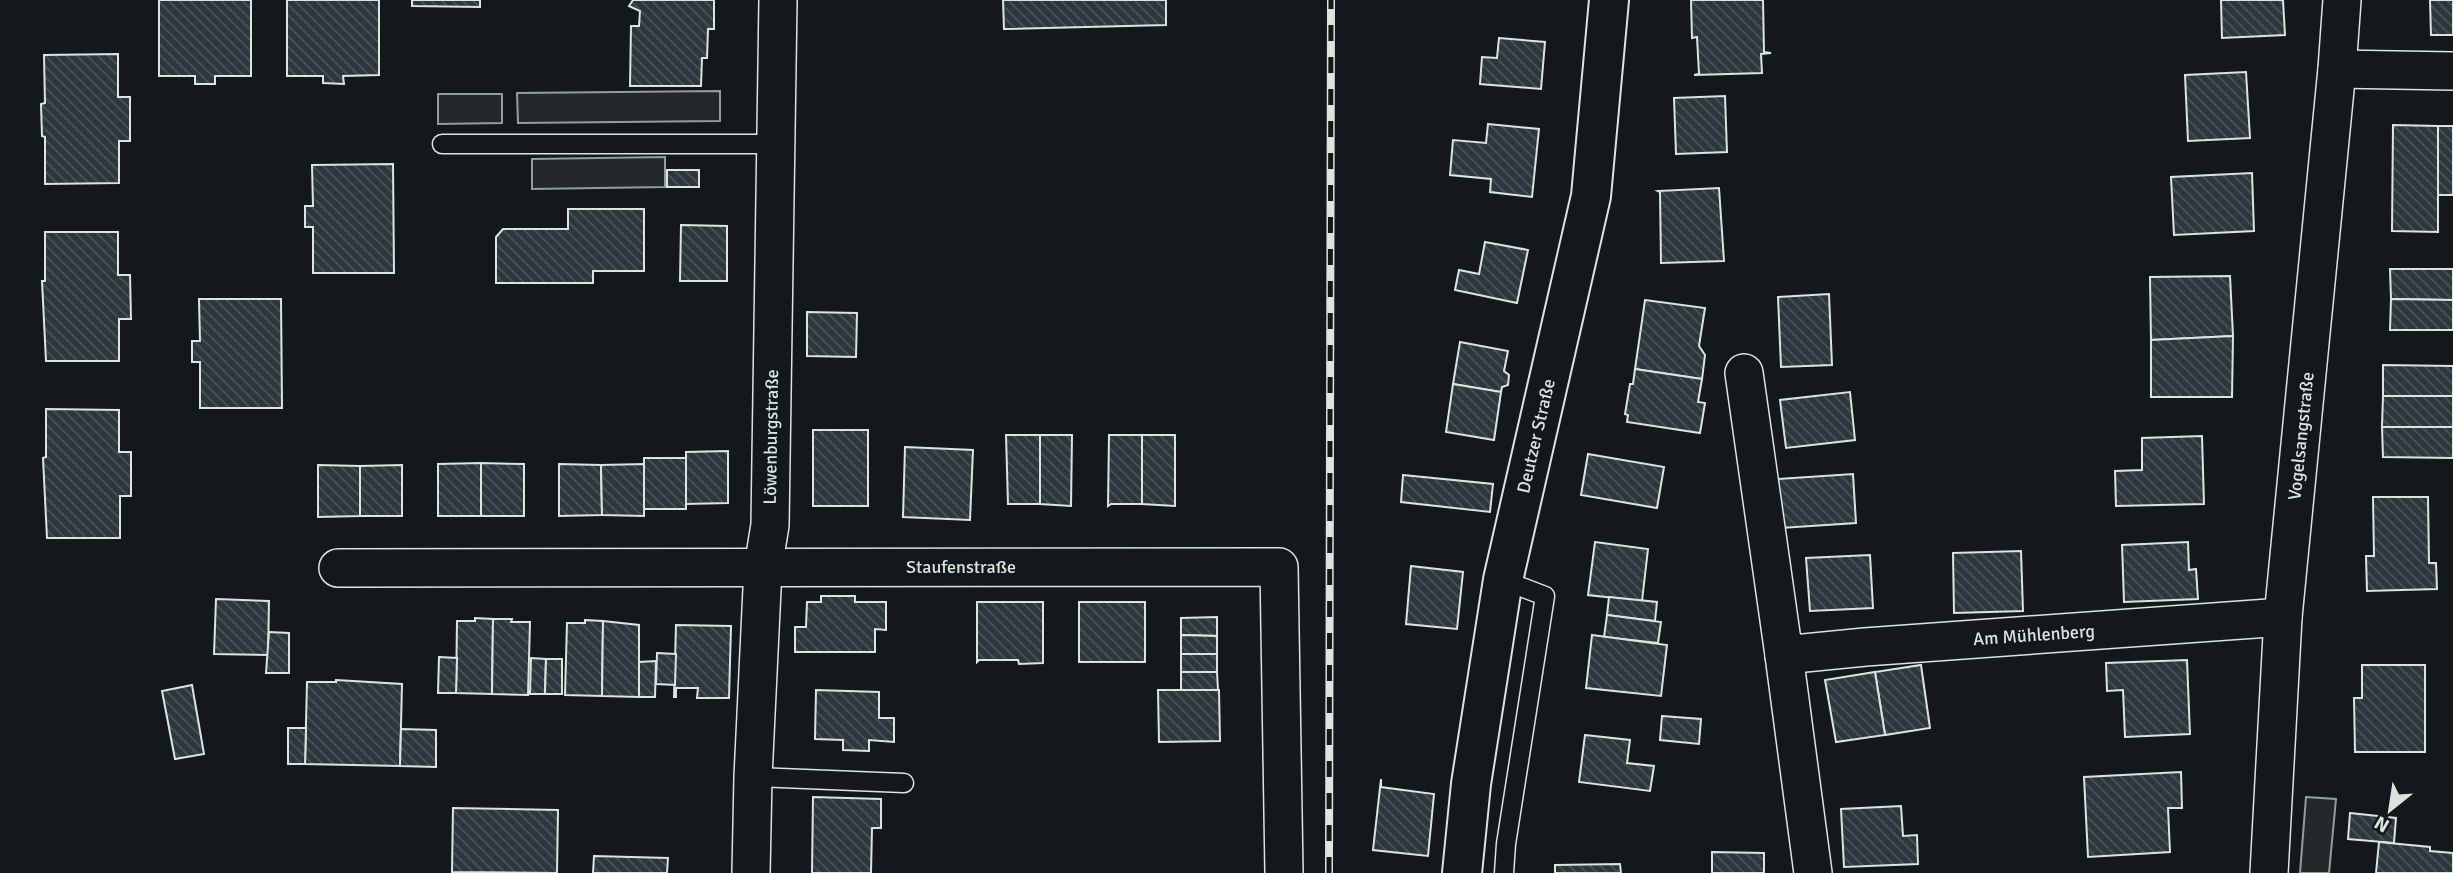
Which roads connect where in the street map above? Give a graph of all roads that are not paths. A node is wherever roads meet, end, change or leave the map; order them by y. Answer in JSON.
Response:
{"nodes":[{"id":1,"x":778,"y":0,"type":"edge"},
{"id":2,"x":1609,"y":0,"type":"edge"},
{"id":3,"x":2342,"y":0,"type":"edge"},
{"id":4,"x":2337,"y":69,"type":"junction"},
{"id":5,"x":2453,"y":71,"type":"edge"},
{"id":6,"x":442,"y":144,"type":"dead end"},
{"id":7,"x":775,"y":144,"type":"junction"},
{"id":8,"x":1744,"y":373,"type":"dead end"},
{"id":9,"x":338,"y":568,"type":"dead end"},
{"id":10,"x":763,"y":568,"type":"junction"},
{"id":11,"x":1503,"y":580,"type":"junction"},
{"id":12,"x":2283,"y":617,"type":"junction"},
{"id":13,"x":1784,"y":655,"type":"junction"},
{"id":14,"x":753,"y":777,"type":"junction"},
{"id":15,"x":904,"y":783,"type":"dead end"},
{"id":16,"x":751,"y":873,"type":"edge"},
{"id":17,"x":1284,"y":873,"type":"edge"},
{"id":18,"x":1462,"y":873,"type":"edge"},
{"id":19,"x":1504,"y":873,"type":"edge"},
{"id":20,"x":1813,"y":873,"type":"edge"},
{"id":21,"x":2269,"y":873,"type":"edge"}],
"edges":[{"from":1,"to":7,"type":"street","name":"Löwenburgstraße"},
{"from":2,"to":11,"type":"street","name":"Deutzer Straße"},
{"from":3,"to":4,"type":"street","name":"Vogelsangstraße"},
{"from":4,"to":5,"type":"street"},
{"from":4,"to":12,"type":"street","name":"Vogelsangstraße"},
{"from":6,"to":7,"type":"lane"},
{"from":7,"to":10,"type":"street","name":"Löwenburgstraße"},
{"from":8,"to":13,"type":"street"},
{"from":9,"to":10,"type":"street","name":"Staufenstraße"},
{"from":10,"to":14,"type":"street","name":"Löwenburgstraße"},
{"from":10,"to":17,"type":"street","name":"Staufenstraße"},
{"from":11,"to":18,"type":"street","name":"Deutzer Straße"},
{"from":11,"to":19,"type":"lane"},
{"from":12,"to":13,"type":"street","name":"Am Mühlenberg"},
{"from":12,"to":21,"type":"street","name":"Vogelsangstraße"},
{"from":13,"to":20,"type":"street"},
{"from":14,"to":15,"type":"lane"},
{"from":14,"to":16,"type":"street","name":"Löwenburgstraße"}]}
